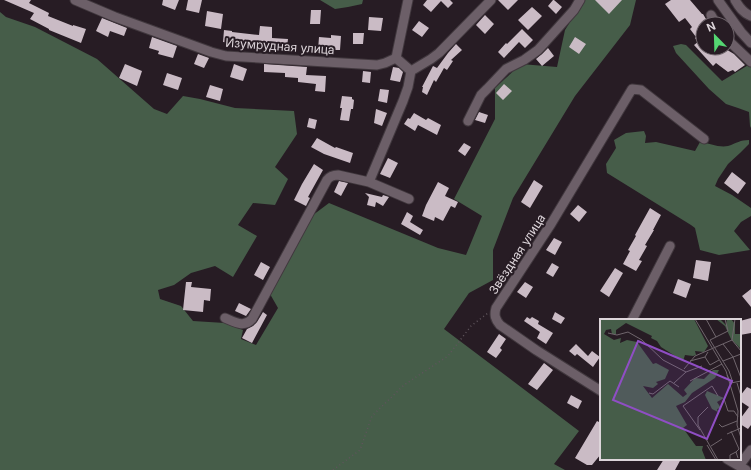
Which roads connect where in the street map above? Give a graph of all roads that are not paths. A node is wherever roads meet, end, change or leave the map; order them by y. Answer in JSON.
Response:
{"nodes":[{"id":1,"x":75,"y":0,"type":"edge"},
{"id":2,"x":408,"y":0,"type":"edge"},
{"id":3,"x":491,"y":0,"type":"edge"},
{"id":4,"x":580,"y":0,"type":"edge"},
{"id":5,"x":718,"y":0,"type":"edge"},
{"id":6,"x":735,"y":0,"type":"edge"},
{"id":7,"x":751,"y":16,"type":"edge"},
{"id":8,"x":751,"y":43,"type":"edge"},
{"id":9,"x":735,"y":48,"type":"edge"},
{"id":10,"x":396,"y":58,"type":"junction"},
{"id":11,"x":751,"y":62,"type":"edge"},
{"id":12,"x":411,"y":71,"type":"junction"},
{"id":13,"x":468,"y":121,"type":"dead end"},
{"id":14,"x":704,"y":139,"type":"dead end"},
{"id":15,"x":369,"y":182,"type":"junction"},
{"id":16,"x":409,"y":199,"type":"dead end"},
{"id":17,"x":670,"y":246,"type":"dead end"},
{"id":18,"x":225,"y":318,"type":"dead end"},
{"id":19,"x":633,"y":319,"type":"edge"},
{"id":20,"x":600,"y":391,"type":"edge"},
{"id":21,"x":751,"y":450,"type":"edge"},
{"id":22,"x":729,"y":460,"type":"edge"},
{"id":23,"x":743,"y":468,"type":"edge"}],
"edges":[{"from":1,"to":10,"type":"street","name":"Изумрудная улица"},
{"from":2,"to":10,"type":"street"},
{"from":3,"to":12,"type":"street"},
{"from":4,"to":13,"type":"street"},
{"from":5,"to":8,"type":"street"},
{"from":6,"to":7,"type":"street"},
{"from":9,"to":11,"type":"street"},
{"from":10,"to":12,"type":"street"},
{"from":12,"to":15,"type":"street"},
{"from":14,"to":20,"type":"street","name":"Звёздная улица"},
{"from":15,"to":16,"type":"street"},
{"from":15,"to":18,"type":"street"},
{"from":17,"to":19,"type":"street"},
{"from":21,"to":23,"type":"street"},
{"from":22,"to":23,"type":"street"}]}
